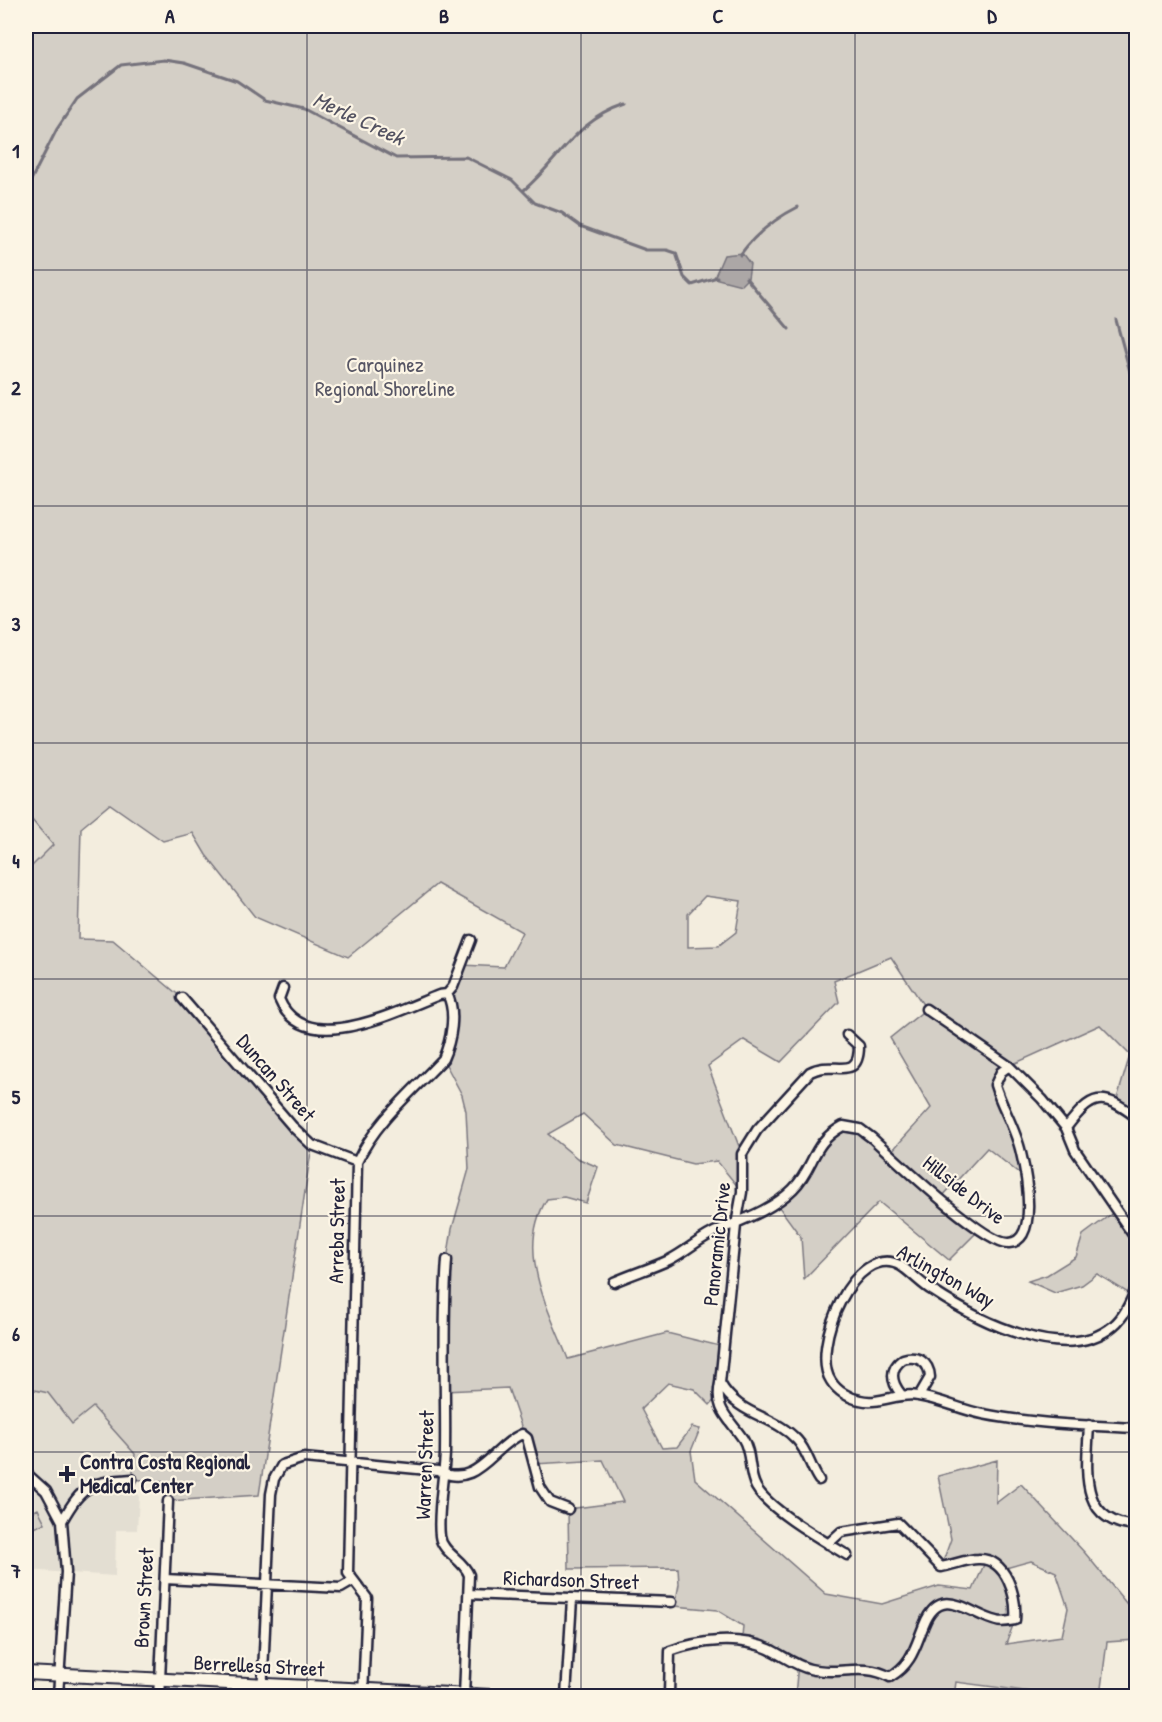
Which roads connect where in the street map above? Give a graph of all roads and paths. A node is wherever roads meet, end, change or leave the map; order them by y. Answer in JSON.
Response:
{"nodes":[{"id":1,"x":471,"y":940,"type":"dead end"},
{"id":2,"x":283,"y":988,"type":"dead end"},
{"id":3,"x":447,"y":994,"type":"junction"},
{"id":4,"x":182,"y":998,"type":"dead end"},
{"id":5,"x":926,"y":1009,"type":"dead end"},
{"id":6,"x":847,"y":1035,"type":"dead end"},
{"id":7,"x":1009,"y":1066,"type":"junction"},
{"id":8,"x":1137,"y":1118,"type":"edge"},
{"id":9,"x":1066,"y":1128,"type":"junction"},
{"id":10,"x":357,"y":1162,"type":"junction"},
{"id":11,"x":740,"y":1208,"type":"junction"},
{"id":12,"x":752,"y":1215,"type":"junction"},
{"id":13,"x":736,"y":1225,"type":"junction"},
{"id":14,"x":1137,"y":1239,"type":"edge"},
{"id":15,"x":447,"y":1260,"type":"dead end"},
{"id":16,"x":614,"y":1281,"type":"dead end"},
{"id":17,"x":1137,"y":1288,"type":"edge"},
{"id":18,"x":720,"y":1383,"type":"junction"},
{"id":19,"x":901,"y":1394,"type":"junction"},
{"id":20,"x":919,"y":1396,"type":"junction"},
{"id":21,"x":1089,"y":1425,"type":"junction"},
{"id":22,"x":1137,"y":1428,"type":"edge"},
{"id":23,"x":350,"y":1461,"type":"junction"},
{"id":24,"x":26,"y":1473,"type":"edge"},
{"id":25,"x":444,"y":1474,"type":"junction"},
{"id":26,"x":132,"y":1479,"type":"dead end"},
{"id":27,"x":819,"y":1480,"type":"dead end"},
{"id":28,"x":168,"y":1501,"type":"dead end"},
{"id":29,"x":568,"y":1509,"type":"dead end"},
{"id":30,"x":62,"y":1521,"type":"junction"},
{"id":31,"x":1137,"y":1526,"type":"edge"},
{"id":32,"x":828,"y":1544,"type":"junction"},
{"id":33,"x":848,"y":1556,"type":"dead end"},
{"id":34,"x":165,"y":1579,"type":"junction"},
{"id":35,"x":353,"y":1581,"type":"junction"},
{"id":36,"x":267,"y":1584,"type":"junction"},
{"id":37,"x":469,"y":1593,"type":"junction"},
{"id":38,"x":572,"y":1599,"type":"junction"},
{"id":39,"x":672,"y":1602,"type":"dead end"},
{"id":40,"x":26,"y":1673,"type":"edge"},
{"id":41,"x":59,"y":1675,"type":"junction"},
{"id":42,"x":160,"y":1680,"type":"junction"},
{"id":43,"x":262,"y":1691,"type":"edge"},
{"id":44,"x":363,"y":1694,"type":"edge"},
{"id":45,"x":58,"y":1696,"type":"edge"},
{"id":46,"x":159,"y":1696,"type":"edge"},
{"id":47,"x":464,"y":1696,"type":"edge"},
{"id":48,"x":491,"y":1696,"type":"edge"},
{"id":49,"x":566,"y":1696,"type":"edge"},
{"id":50,"x":669,"y":1696,"type":"edge"}],
"edges":[{"from":1,"to":3,"type":"street"},
{"from":2,"to":3,"type":"street"},
{"from":3,"to":10,"type":"street","name":"Arreba Street"},
{"from":4,"to":10,"type":"street","name":"Duncan Street"},
{"from":5,"to":7,"type":"street"},
{"from":6,"to":11,"type":"street","name":"Panoramic Drive"},
{"from":7,"to":9,"type":"street"},
{"from":7,"to":12,"type":"street","name":"Hillside Drive"},
{"from":8,"to":9,"type":"street"},
{"from":9,"to":14,"type":"street"},
{"from":10,"to":23,"type":"street","name":"Arreba Street"},
{"from":11,"to":12,"type":"street"},
{"from":11,"to":13,"type":"street","name":"Panoramic Drive"},
{"from":12,"to":13,"type":"street","name":"Hillside Drive"},
{"from":13,"to":16,"type":"street","name":"Hillside Drive"},
{"from":13,"to":18,"type":"street","name":"Panoramic Drive"},
{"from":15,"to":25,"type":"street","name":"Warren Street"},
{"from":17,"to":19,"type":"street","name":"Arlington Way"},
{"from":18,"to":27,"type":"street"},
{"from":18,"to":32,"type":"street","name":"Panoramic Drive"},
{"from":19,"to":20,"type":"street","name":"Arlington Way"},
{"from":19,"to":20,"type":"street"},
{"from":20,"to":21,"type":"street","name":"Arlington Way"},
{"from":21,"to":22,"type":"street","name":"Arlington Way"},
{"from":21,"to":31,"type":"street"},
{"from":23,"to":25,"type":"street"},
{"from":23,"to":35,"type":"street","name":"Arreba Street"},
{"from":23,"to":36,"type":"street"},
{"from":24,"to":30,"type":"street"},
{"from":25,"to":29,"type":"street"},
{"from":25,"to":37,"type":"street","name":"Warren Street"},
{"from":26,"to":30,"type":"street"},
{"from":28,"to":34,"type":"street","name":"Brown Street"},
{"from":30,"to":41,"type":"street"},
{"from":32,"to":33,"type":"street","name":"Panoramic Drive"},
{"from":32,"to":50,"type":"street"},
{"from":34,"to":36,"type":"street"},
{"from":34,"to":42,"type":"street","name":"Brown Street"},
{"from":35,"to":36,"type":"street"},
{"from":35,"to":44,"type":"street","name":"Arreba Street"},
{"from":36,"to":43,"type":"street"},
{"from":37,"to":38,"type":"street","name":"Richardson Street"},
{"from":37,"to":47,"type":"street","name":"Warren Street"},
{"from":38,"to":39,"type":"street","name":"Richardson Street"},
{"from":38,"to":49,"type":"street"},
{"from":40,"to":41,"type":"main road","name":"Berrellesa Street"},
{"from":41,"to":42,"type":"main road","name":"Berrellesa Street"},
{"from":41,"to":45,"type":"street"},
{"from":42,"to":43,"type":"main road","name":"Berrellesa Street"},
{"from":42,"to":46,"type":"street","name":"Brown Street"},
{"from":43,"to":44,"type":"main road","name":"Berrellesa Street"},
{"from":44,"to":47,"type":"main road","name":"Berrellesa Street"},
{"from":47,"to":48,"type":"main road","name":"Berrellesa Street"}]}
